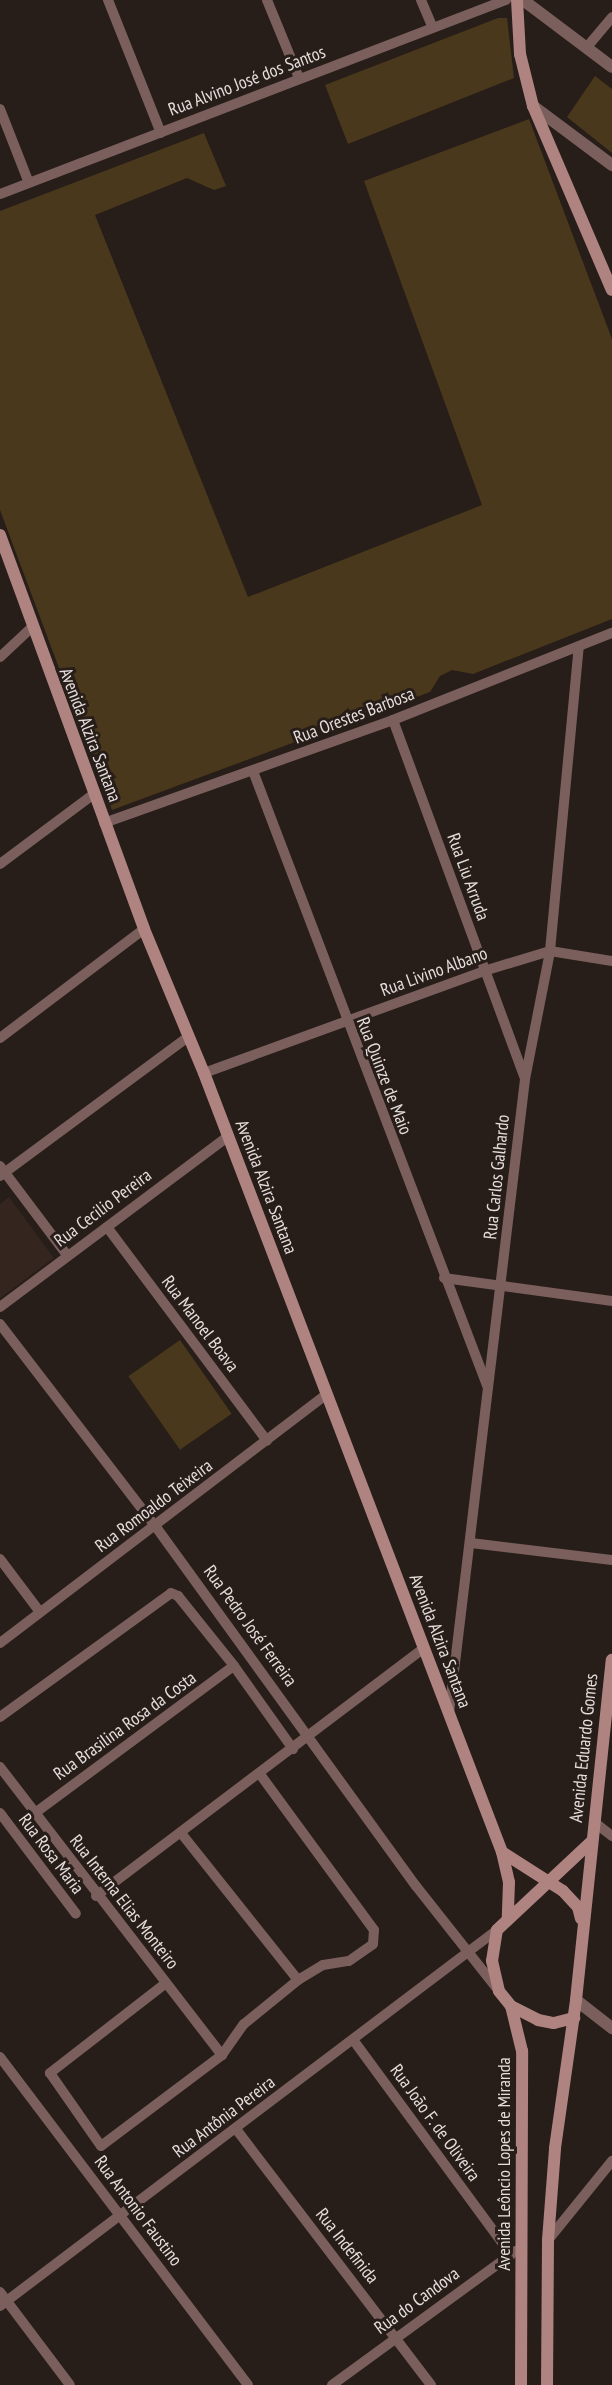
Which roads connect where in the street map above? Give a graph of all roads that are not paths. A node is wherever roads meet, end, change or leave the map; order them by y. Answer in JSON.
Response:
{"nodes":[{"id":1,"x":108,"y":0,"type":"edge"},
{"id":2,"x":267,"y":0,"type":"edge"},
{"id":3,"x":422,"y":0,"type":"edge"},
{"id":4,"x":506,"y":0,"type":"edge"},
{"id":5,"x":517,"y":0,"type":"edge"},
{"id":6,"x":523,"y":0,"type":"edge"},
{"id":7,"x":612,"y":16,"type":"edge"},
{"id":8,"x":433,"y":28,"type":"junction"},
{"id":9,"x":587,"y":47,"type":"junction"},
{"id":10,"x":612,"y":67,"type":"edge"},
{"id":11,"x":299,"y":78,"type":"junction"},
{"id":12,"x":533,"y":106,"type":"junction"},
{"id":13,"x":0,"y":109,"type":"edge"},
{"id":14,"x":161,"y":133,"type":"junction"},
{"id":15,"x":612,"y":165,"type":"edge"},
{"id":16,"x":29,"y":183,"type":"junction"},
{"id":17,"x":0,"y":194,"type":"edge"},
{"id":18,"x":612,"y":290,"type":"edge"},
{"id":19,"x":0,"y":535,"type":"edge"},
{"id":20,"x":5,"y":563,"type":"edge"},
{"id":21,"x":31,"y":628,"type":"junction"},
{"id":22,"x":612,"y":633,"type":"edge"},
{"id":23,"x":579,"y":646,"type":"junction"},
{"id":24,"x":0,"y":657,"type":"edge"},
{"id":25,"x":393,"y":720,"type":"junction"},
{"id":26,"x":253,"y":771,"type":"junction"},
{"id":27,"x":94,"y":794,"type":"junction"},
{"id":28,"x":104,"y":823,"type":"junction"},
{"id":29,"x":0,"y":864,"type":"edge"},
{"id":30,"x":144,"y":929,"type":"junction"},
{"id":31,"x":550,"y":951,"type":"junction"},
{"id":32,"x":612,"y":961,"type":"edge"},
{"id":33,"x":484,"y":971,"type":"junction"},
{"id":34,"x":346,"y":1022,"type":"junction"},
{"id":35,"x":189,"y":1036,"type":"junction"},
{"id":36,"x":0,"y":1038,"type":"edge"},
{"id":37,"x":204,"y":1073,"type":"junction"},
{"id":38,"x":525,"y":1079,"type":"junction"},
{"id":39,"x":227,"y":1137,"type":"junction"},
{"id":40,"x":2,"y":1172,"type":"edge"},
{"id":41,"x":107,"y":1227,"type":"junction"},
{"id":42,"x":68,"y":1255,"type":"junction"},
{"id":43,"x":444,"y":1278,"type":"junction"},
{"id":44,"x":502,"y":1285,"type":"junction"},
{"id":45,"x":612,"y":1301,"type":"edge"},
{"id":46,"x":0,"y":1306,"type":"edge"},
{"id":47,"x":0,"y":1324,"type":"edge"},
{"id":48,"x":489,"y":1391,"type":"junction"},
{"id":49,"x":327,"y":1394,"type":"junction"},
{"id":50,"x":267,"y":1441,"type":"junction"},
{"id":51,"x":156,"y":1527,"type":"junction"},
{"id":52,"x":471,"y":1543,"type":"junction"},
{"id":53,"x":0,"y":1559,"type":"edge"},
{"id":54,"x":612,"y":1560,"type":"edge"},
{"id":55,"x":40,"y":1612,"type":"junction"},
{"id":56,"x":0,"y":1643,"type":"edge"},
{"id":57,"x":423,"y":1649,"type":"junction"},
{"id":58,"x":612,"y":1660,"type":"edge"},
{"id":59,"x":234,"y":1666,"type":"junction"},
{"id":60,"x":449,"y":1713,"type":"junction"},
{"id":61,"x":0,"y":1717,"type":"edge"},
{"id":62,"x":612,"y":1730,"type":"edge"},
{"id":63,"x":311,"y":1737,"type":"junction"},
{"id":64,"x":603,"y":1741,"type":"junction"},
{"id":65,"x":293,"y":1749,"type":"junction"},
{"id":66,"x":0,"y":1767,"type":"edge"},
{"id":67,"x":260,"y":1774,"type":"junction"},
{"id":68,"x":35,"y":1813,"type":"junction"},
{"id":69,"x":0,"y":1814,"type":"edge"},
{"id":70,"x":594,"y":1822,"type":"junction"},
{"id":71,"x":181,"y":1833,"type":"junction"},
{"id":72,"x":612,"y":1836,"type":"edge"},
{"id":73,"x":592,"y":1841,"type":"junction"},
{"id":74,"x":502,"y":1852,"type":"junction"},
{"id":75,"x":547,"y":1883,"type":"junction"},
{"id":76,"x":96,"y":1896,"type":"junction"},
{"id":77,"x":76,"y":1914,"type":"dead end"},
{"id":78,"x":508,"y":1917,"type":"junction"},
{"id":79,"x":583,"y":1927,"type":"junction"},
{"id":80,"x":497,"y":1930,"type":"junction"},
{"id":81,"x":467,"y":1952,"type":"junction"},
{"id":82,"x":298,"y":1980,"type":"junction"},
{"id":83,"x":166,"y":1983,"type":"junction"},
{"id":84,"x":499,"y":1991,"type":"junction"},
{"id":85,"x":576,"y":2000,"type":"junction"},
{"id":86,"x":511,"y":2006,"type":"junction"},
{"id":87,"x":573,"y":2018,"type":"junction"},
{"id":88,"x":602,"y":2020,"type":"junction"},
{"id":89,"x":612,"y":2028,"type":"edge"},
{"id":90,"x":354,"y":2041,"type":"junction"},
{"id":91,"x":222,"y":2055,"type":"junction"},
{"id":92,"x":0,"y":2057,"type":"edge"},
{"id":93,"x":236,"y":2129,"type":"junction"},
{"id":94,"x":612,"y":2161,"type":"edge"},
{"id":95,"x":120,"y":2214,"type":"junction"},
{"id":96,"x":548,"y":2240,"type":"junction"},
{"id":97,"x":524,"y":2249,"type":"junction"},
{"id":98,"x":510,"y":2253,"type":"junction"},
{"id":99,"x":2,"y":2300,"type":"edge"},
{"id":100,"x":396,"y":2336,"type":"junction"},
{"id":101,"x":70,"y":2385,"type":"edge"},
{"id":102,"x":248,"y":2385,"type":"edge"},
{"id":103,"x":332,"y":2385,"type":"edge"},
{"id":104,"x":431,"y":2385,"type":"edge"},
{"id":105,"x":520,"y":2385,"type":"edge"},
{"id":106,"x":547,"y":2385,"type":"edge"}],
"edges":[{"from":1,"to":14,"type":"street"},
{"from":2,"to":11,"type":"street"},
{"from":3,"to":8,"type":"street"},
{"from":4,"to":8,"type":"street","name":"Rua Alvino José dos Santos"},
{"from":5,"to":12,"type":"main road"},
{"from":6,"to":9,"type":"street"},
{"from":7,"to":9,"type":"street"},
{"from":8,"to":11,"type":"street","name":"Rua Alvino José dos Santos"},
{"from":9,"to":10,"type":"street"},
{"from":11,"to":14,"type":"street","name":"Rua Alvino José dos Santos"},
{"from":12,"to":15,"type":"street"},
{"from":12,"to":18,"type":"main road"},
{"from":13,"to":16,"type":"street"},
{"from":14,"to":16,"type":"street","name":"Rua Alvino José dos Santos"},
{"from":16,"to":17,"type":"street","name":"Rua Alvino José dos Santos"},
{"from":19,"to":20,"type":"main road","name":"Avenida Alzira Santana"},
{"from":20,"to":21,"type":"main road","name":"Avenida Alzira Santana"},
{"from":21,"to":24,"type":"street"},
{"from":21,"to":27,"type":"main road","name":"Avenida Alzira Santana"},
{"from":22,"to":23,"type":"street","name":"Rua Orestes Barbosa"},
{"from":23,"to":25,"type":"street","name":"Rua Orestes Barbosa"},
{"from":23,"to":31,"type":"street","name":"Rua Carlos Galhardo"},
{"from":25,"to":26,"type":"street","name":"Rua Orestes Barbosa"},
{"from":25,"to":33,"type":"street","name":"Rua Liu Arruda"},
{"from":26,"to":28,"type":"street","name":"Rua Orestes Barbosa"},
{"from":26,"to":34,"type":"street","name":"Rua Quinze de Maio"},
{"from":27,"to":28,"type":"main road","name":"Avenida Alzira Santana"},
{"from":27,"to":29,"type":"street"},
{"from":28,"to":30,"type":"main road","name":"Avenida Alzira Santana"},
{"from":30,"to":35,"type":"main road","name":"Avenida Alzira Santana"},
{"from":30,"to":36,"type":"street"},
{"from":31,"to":32,"type":"street","name":"Rua Livino Albano"},
{"from":31,"to":33,"type":"street","name":"Rua Livino Albano"},
{"from":31,"to":38,"type":"street","name":"Rua Carlos Galhardo"},
{"from":33,"to":34,"type":"street","name":"Rua Livino Albano"},
{"from":33,"to":38,"type":"street","name":"Rua Liu Arruda"},
{"from":34,"to":37,"type":"street","name":"Rua Livino Albano"},
{"from":34,"to":43,"type":"street","name":"Rua Quinze de Maio"},
{"from":35,"to":37,"type":"main road","name":"Avenida Alzira Santana"},
{"from":35,"to":40,"type":"street"},
{"from":37,"to":39,"type":"main road","name":"Avenida Alzira Santana"},
{"from":38,"to":44,"type":"street","name":"Rua Carlos Galhardo"},
{"from":39,"to":41,"type":"street","name":"Rua Cecilio Pereira"},
{"from":39,"to":49,"type":"main road","name":"Avenida Alzira Santana"},
{"from":40,"to":42,"type":"street"},
{"from":41,"to":42,"type":"street","name":"Rua Cecilio Pereira"},
{"from":41,"to":50,"type":"street","name":"Rua Manoel Boava"},
{"from":42,"to":46,"type":"street","name":"Rua Cecilio Pereira"},
{"from":43,"to":44,"type":"street"},
{"from":43,"to":48,"type":"street","name":"Rua Quinze de Maio"},
{"from":44,"to":45,"type":"street"},
{"from":44,"to":48,"type":"street","name":"Rua Carlos Galhardo"},
{"from":47,"to":51,"type":"street","name":"Rua Pedro José Ferreira"},
{"from":48,"to":52,"type":"street","name":"Rua Carlos Galhardo"},
{"from":49,"to":50,"type":"street","name":"Rua Romoaldo Teixeira"},
{"from":49,"to":57,"type":"main road","name":"Avenida Alzira Santana"},
{"from":50,"to":51,"type":"street","name":"Rua Romoaldo Teixeira"},
{"from":51,"to":55,"type":"street","name":"Rua Romoaldo Teixeira"},
{"from":51,"to":63,"type":"street","name":"Rua Pedro José Ferreira"},
{"from":52,"to":54,"type":"street"},
{"from":52,"to":60,"type":"street","name":"Rua Carlos Galhardo"},
{"from":53,"to":55,"type":"street"},
{"from":55,"to":56,"type":"street","name":"Rua Romoaldo Teixeira"},
{"from":57,"to":60,"type":"main road","name":"Avenida Alzira Santana"},
{"from":57,"to":63,"type":"street"},
{"from":58,"to":64,"type":"main road","name":"Avenida Eduardo Gomes"},
{"from":59,"to":61,"type":"street"},
{"from":59,"to":65,"type":"street"},
{"from":59,"to":68,"type":"street","name":"Rua Brasilina Rosa da Costa"},
{"from":60,"to":74,"type":"main road","name":"Avenida Alzira Santana"},
{"from":62,"to":64,"type":"street"},
{"from":63,"to":65,"type":"street"},
{"from":63,"to":81,"type":"street","name":"Rua Pedro José Ferreira"},
{"from":64,"to":70,"type":"main road","name":"Avenida Eduardo Gomes"},
{"from":65,"to":67,"type":"street"},
{"from":66,"to":68,"type":"street","name":"Rua Interna Elias Monteiro"},
{"from":67,"to":71,"type":"street"},
{"from":67,"to":82,"type":"street"},
{"from":68,"to":76,"type":"street","name":"Rua Interna Elias Monteiro"},
{"from":69,"to":77,"type":"street","name":"Rua Rosa Maria"},
{"from":70,"to":72,"type":"street"},
{"from":70,"to":73,"type":"main road","name":"Avenida Eduardo Gomes"},
{"from":71,"to":76,"type":"street"},
{"from":71,"to":82,"type":"street"},
{"from":73,"to":75,"type":"main road","name":"Avenida Eduardo Gomes"},
{"from":73,"to":79,"type":"main road","name":"Avenida Eduardo Gomes"},
{"from":74,"to":75,"type":"main road"},
{"from":74,"to":78,"type":"main road"},
{"from":75,"to":78,"type":"main road"},
{"from":75,"to":79,"type":"main road"},
{"from":76,"to":83,"type":"street","name":"Rua Interna Elias Monteiro"},
{"from":78,"to":80,"type":"main road"},
{"from":79,"to":85,"type":"main road"},
{"from":80,"to":81,"type":"street","name":"Rua Antônia Pereira"},
{"from":80,"to":84,"type":"main road","name":"Avenida Leôncio Lopes de Miranda"},
{"from":81,"to":84,"type":"street","name":"Rua Pedro José Ferreira"},
{"from":81,"to":90,"type":"street","name":"Rua Antônia Pereira"},
{"from":82,"to":91,"type":"street"},
{"from":83,"to":91,"type":"street","name":"Rua Interna Elias Monteiro"},
{"from":83,"to":91,"type":"street"},
{"from":84,"to":86,"type":"main road","name":"Avenida Leôncio Lopes de Miranda"},
{"from":85,"to":87,"type":"main road"},
{"from":85,"to":88,"type":"street"},
{"from":86,"to":87,"type":"main road"},
{"from":86,"to":97,"type":"main road","name":"Avenida Leôncio Lopes de Miranda"},
{"from":87,"to":88,"type":"street"},
{"from":87,"to":96,"type":"main road"},
{"from":88,"to":89,"type":"street"},
{"from":90,"to":93,"type":"street","name":"Rua Antônia Pereira"},
{"from":90,"to":98,"type":"street","name":"Rua João F. de Oliveira"},
{"from":92,"to":95,"type":"street","name":"Rua Antonio Faustino"},
{"from":93,"to":95,"type":"street","name":"Rua Antônia Pereira"},
{"from":93,"to":100,"type":"street","name":"Rua Indefinida"},
{"from":94,"to":96,"type":"street"},
{"from":95,"to":99,"type":"street","name":"Rua Antônia Pereira"},
{"from":95,"to":102,"type":"street","name":"Rua Antonio Faustino"},
{"from":96,"to":106,"type":"main road"},
{"from":97,"to":98,"type":"street","name":"Rua do Candova"},
{"from":97,"to":105,"type":"main road","name":"Avenida Leôncio Lopes de Miranda"},
{"from":98,"to":100,"type":"street","name":"Rua do Candova"},
{"from":99,"to":101,"type":"street"},
{"from":100,"to":103,"type":"street","name":"Rua do Candova"},
{"from":100,"to":104,"type":"street","name":"Rua Indefinida"}]}
